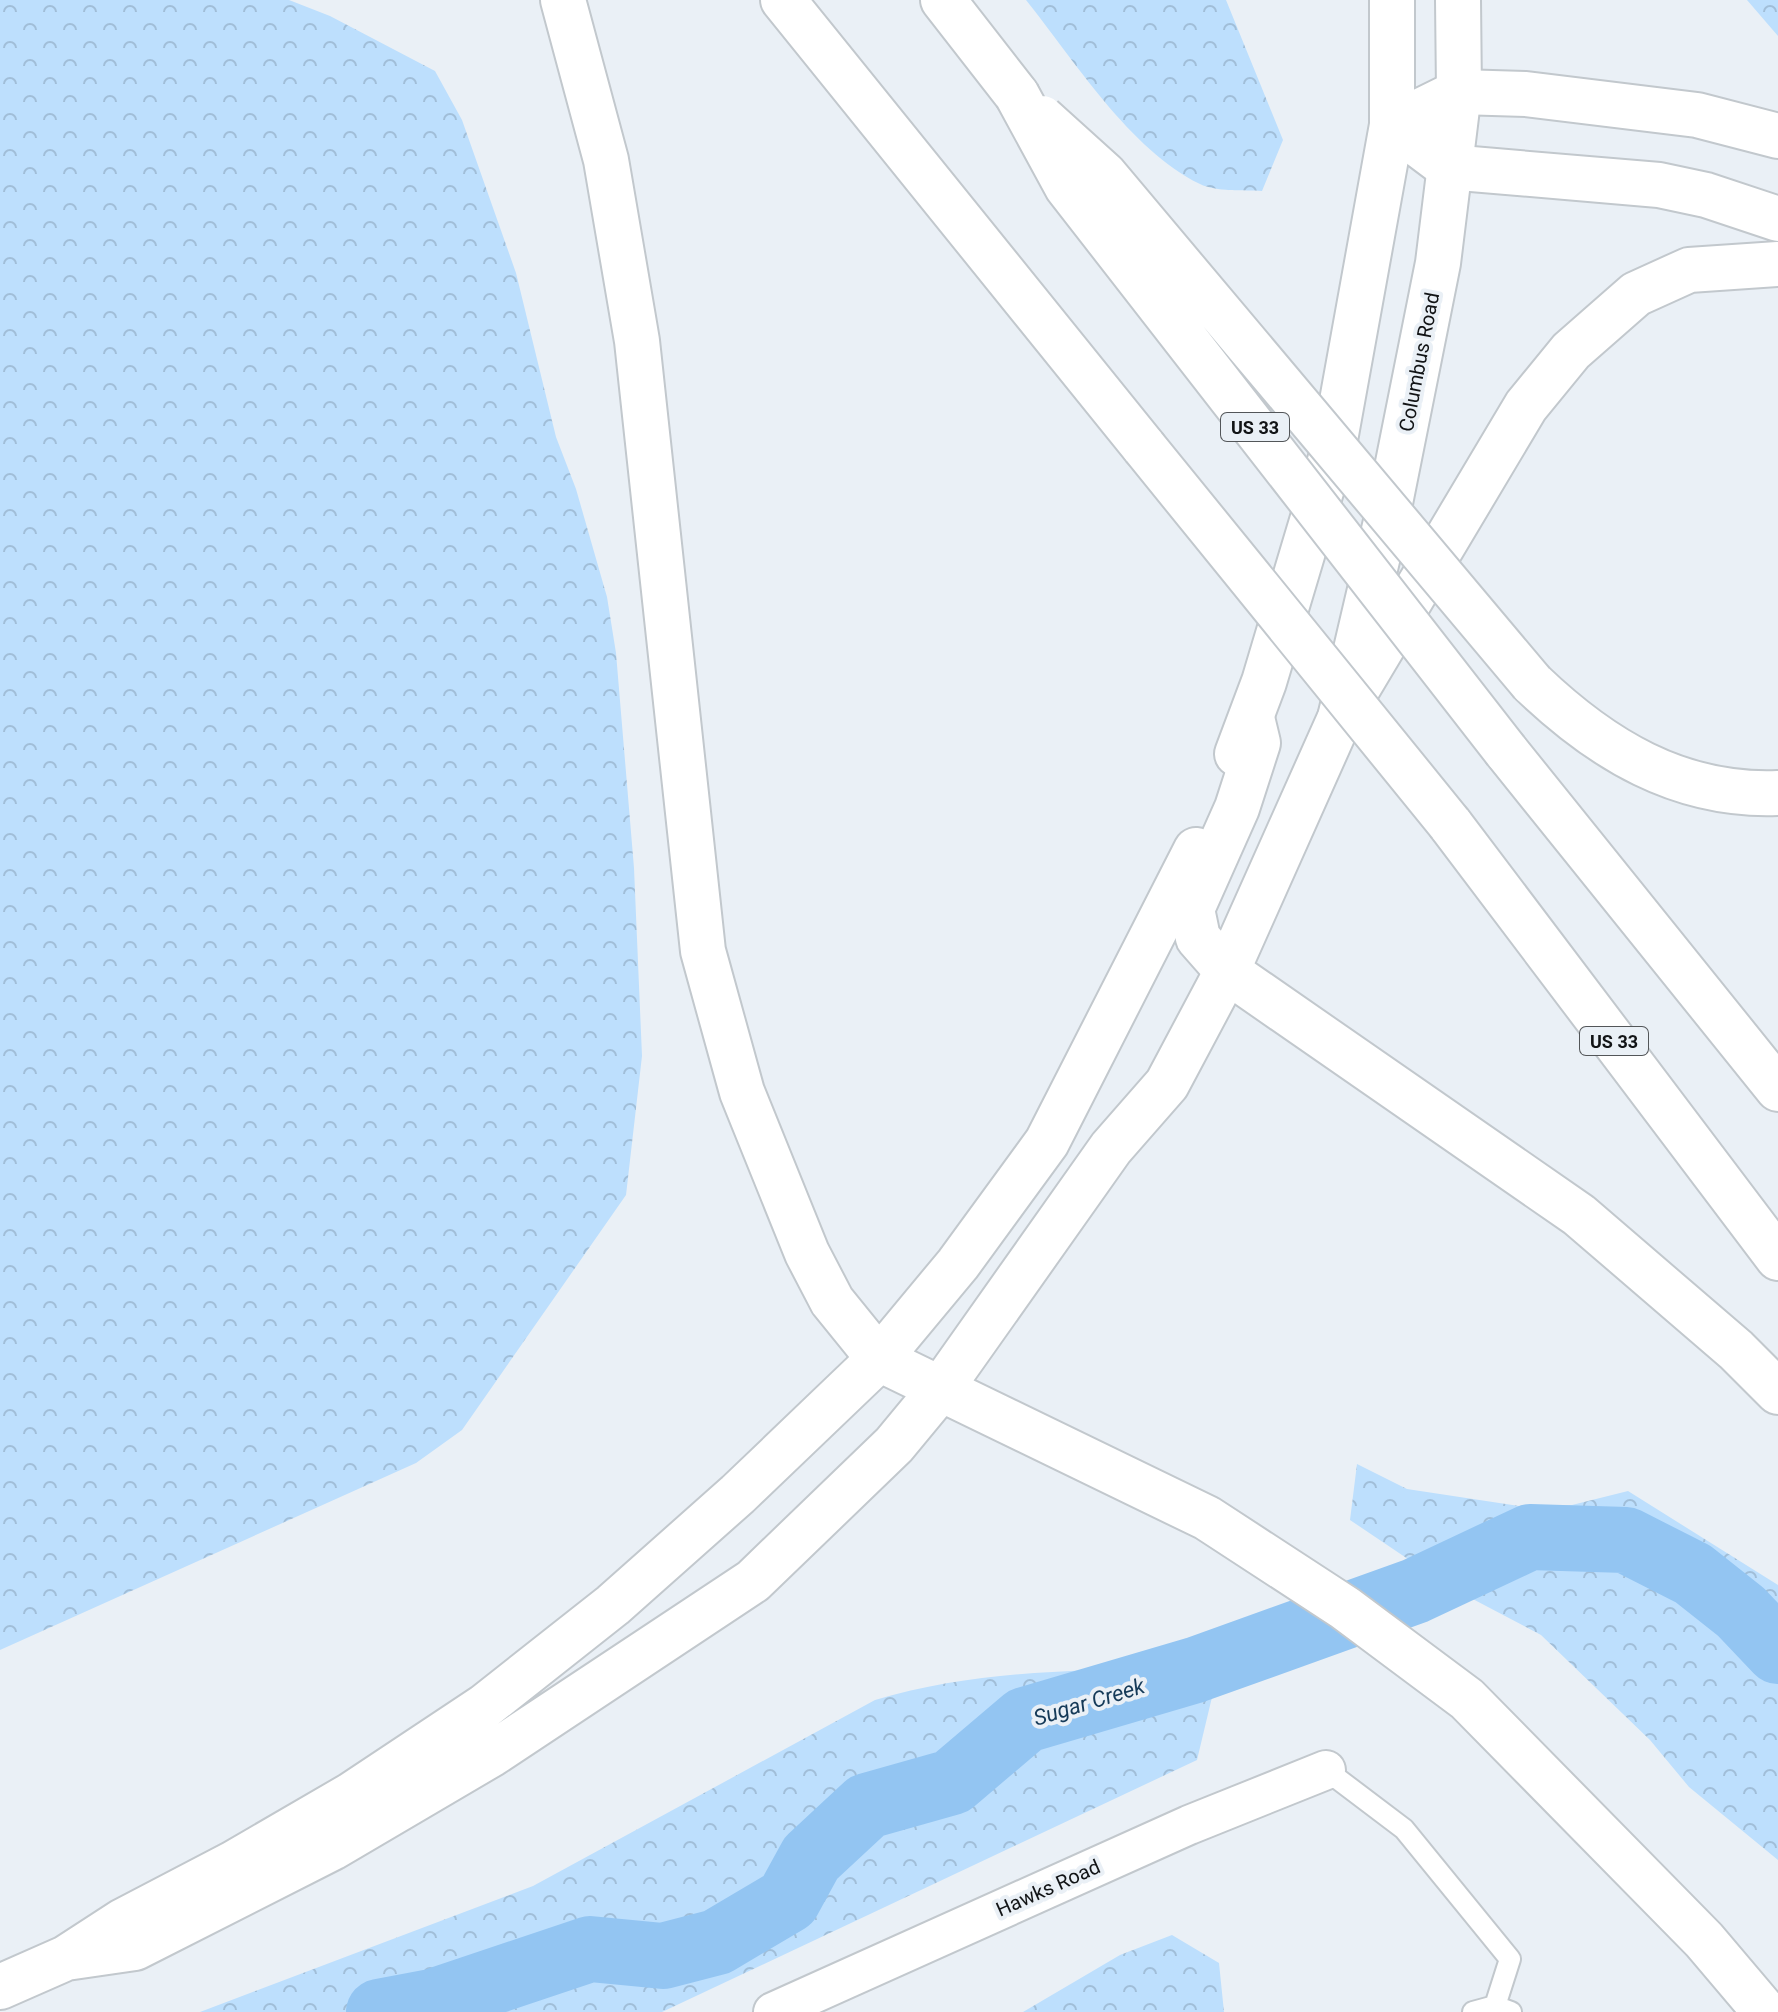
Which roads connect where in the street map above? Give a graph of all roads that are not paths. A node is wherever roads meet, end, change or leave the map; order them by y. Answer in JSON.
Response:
{"nodes":[{"id":1,"x":563,"y":0,"type":"edge"},
{"id":2,"x":783,"y":0,"type":"edge"},
{"id":3,"x":943,"y":0,"type":"edge"},
{"id":4,"x":1392,"y":0,"type":"edge"},
{"id":5,"x":1458,"y":0,"type":"edge"},
{"id":6,"x":1459,"y":92,"type":"junction"},
{"id":7,"x":1017,"y":95,"type":"junction"},
{"id":8,"x":1392,"y":125,"type":"junction"},
{"id":9,"x":1778,"y":136,"type":"edge"},
{"id":10,"x":1448,"y":167,"type":"junction"},
{"id":11,"x":1778,"y":219,"type":"edge"},
{"id":12,"x":1778,"y":264,"type":"edge"},
{"id":13,"x":1252,"y":718,"type":"junction"},
{"id":14,"x":1340,"y":718,"type":"junction"},
{"id":15,"x":1778,"y":793,"type":"edge"},
{"id":16,"x":1227,"y":971,"type":"junction"},
{"id":17,"x":1778,"y":1089,"type":"edge"},
{"id":18,"x":1778,"y":1258,"type":"edge"},
{"id":19,"x":879,"y":1359,"type":"junction"},
{"id":20,"x":942,"y":1387,"type":"junction"},
{"id":21,"x":1778,"y":1392,"type":"edge"},
{"id":22,"x":1326,"y":1770,"type":"joint"},
{"id":23,"x":66,"y":1958,"type":"junction"},
{"id":24,"x":0,"y":1987,"type":"edge"},
{"id":25,"x":1503,"y":2009,"type":"edge"},
{"id":26,"x":773,"y":2012,"type":"edge"},
{"id":27,"x":1473,"y":2012,"type":"edge"},
{"id":28,"x":1765,"y":2012,"type":"edge"}],
"edges":[{"from":1,"to":19,"type":"main road"},
{"from":2,"to":18,"type":"main road","number":"US 33","bridge":true},
{"from":3,"to":7,"type":"main road","number":"US 33"},
{"from":4,"to":8,"type":"main road"},
{"from":5,"to":6,"type":"main road","name":"Columbus Road"},
{"from":6,"to":8,"type":"main road"},
{"from":6,"to":9,"type":"main road"},
{"from":6,"to":10,"type":"main road","name":"Columbus Road"},
{"from":7,"to":15,"type":"main road","bridge":true},
{"from":7,"to":17,"type":"main road","number":"US 33","bridge":true},
{"from":8,"to":10,"type":"main road"},
{"from":8,"to":13,"type":"main road"},
{"from":10,"to":11,"type":"main road"},
{"from":10,"to":14,"type":"main road","name":"Columbus Road"},
{"from":12,"to":14,"type":"main road"},
{"from":13,"to":16,"type":"main road"},
{"from":13,"to":19,"type":"main road"},
{"from":14,"to":16,"type":"main road"},
{"from":16,"to":20,"type":"main road"},
{"from":16,"to":21,"type":"main road"},
{"from":19,"to":20,"type":"main road"},
{"from":19,"to":23,"type":"main road"},
{"from":20,"to":23,"type":"main road"},
{"from":20,"to":28,"type":"main road"},
{"from":22,"to":25,"type":"lane"},
{"from":22,"to":26,"type":"street","name":"Hawks Road"},
{"from":23,"to":24,"type":"main road"},
{"from":25,"to":27,"type":"lane"}]}
